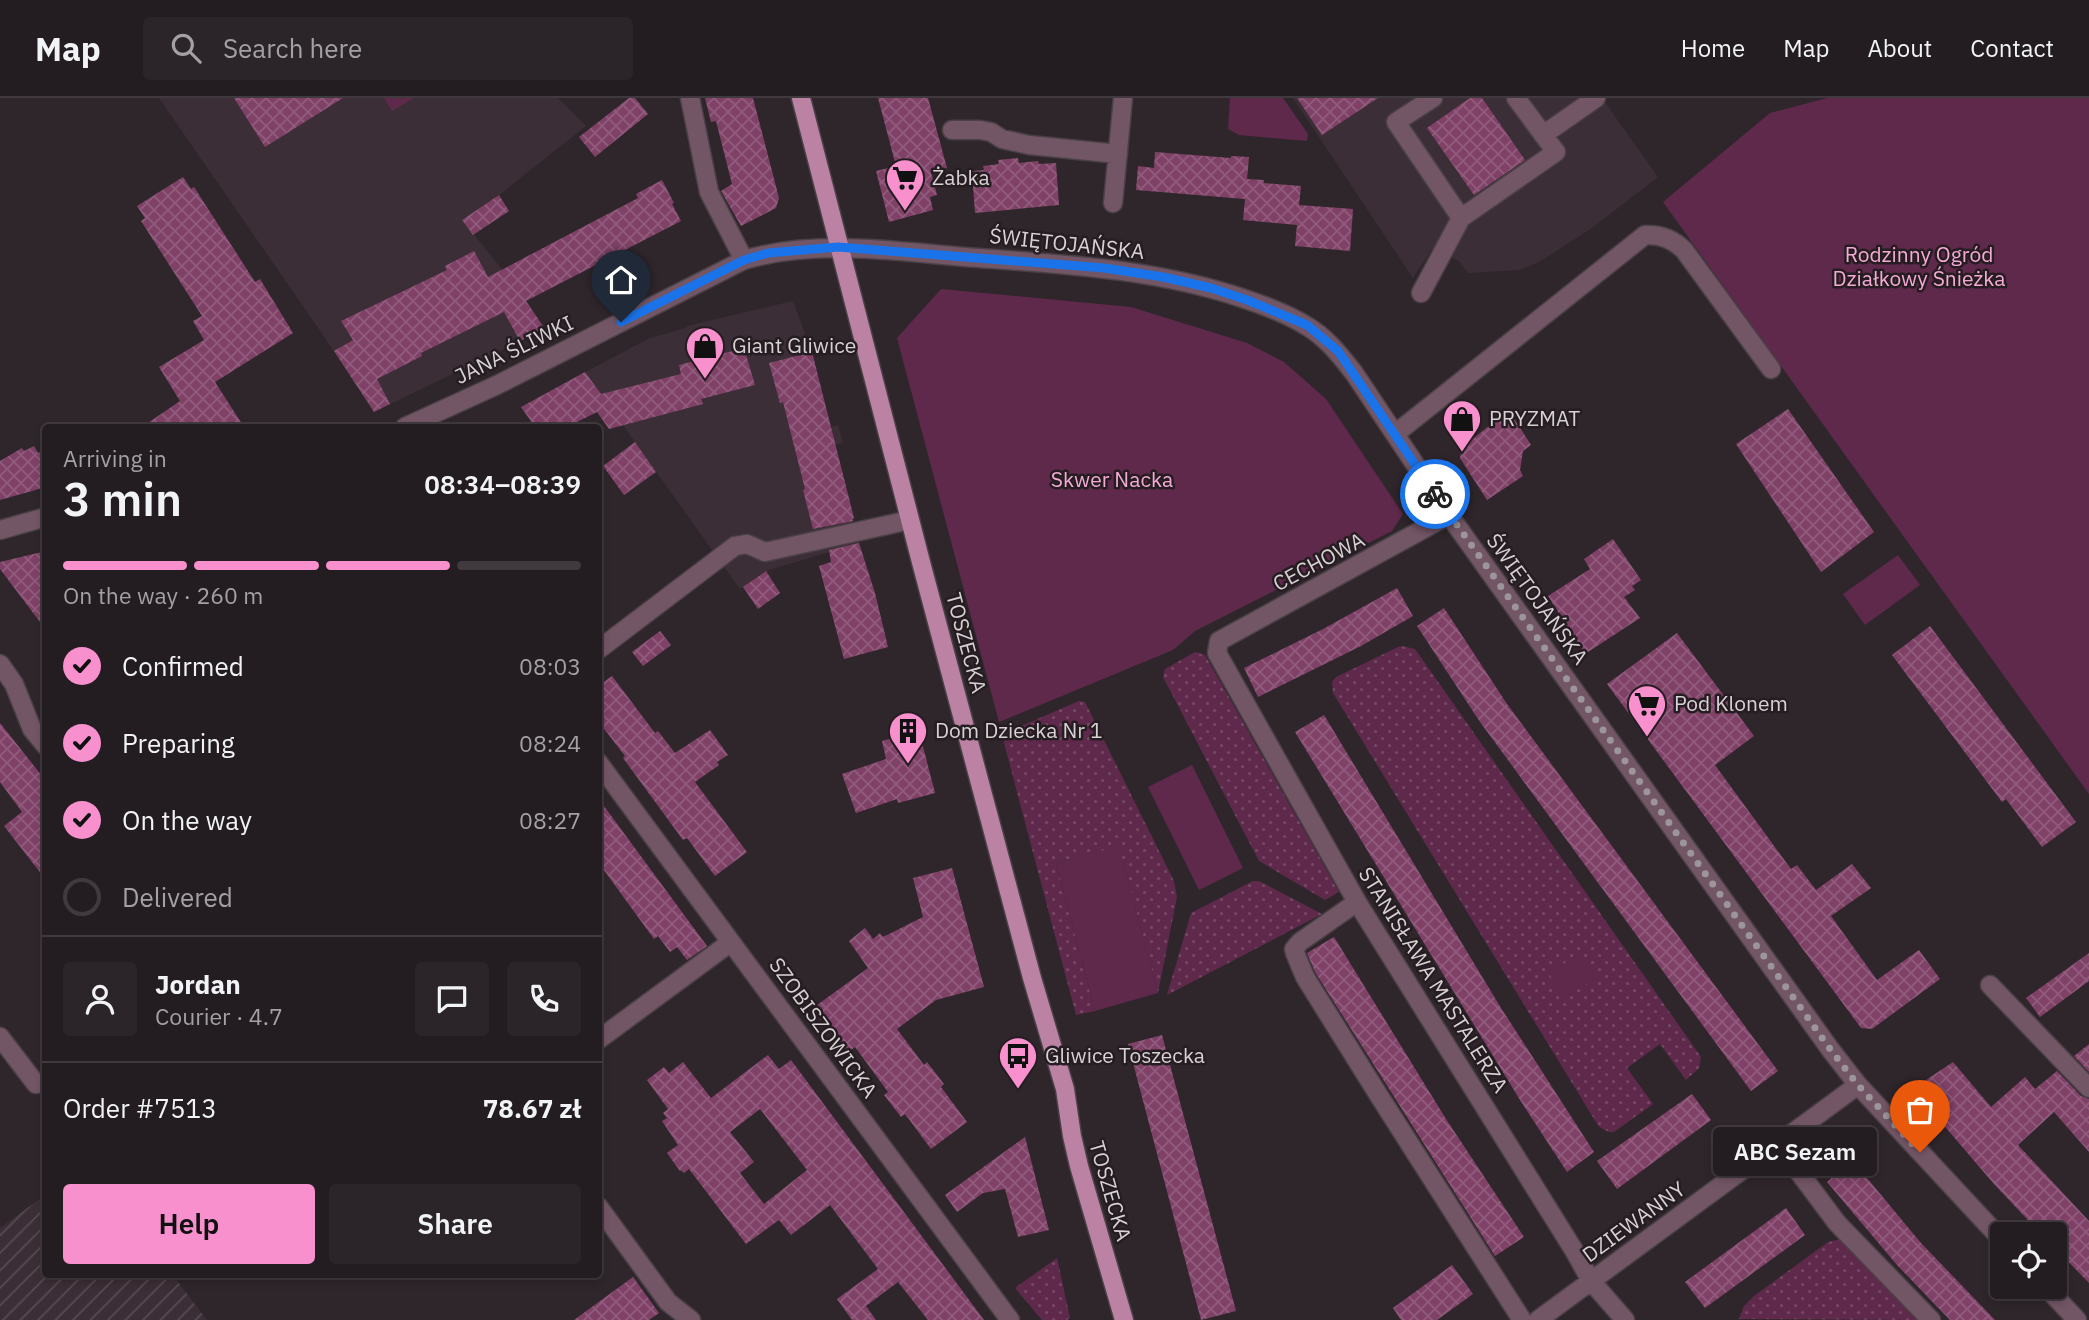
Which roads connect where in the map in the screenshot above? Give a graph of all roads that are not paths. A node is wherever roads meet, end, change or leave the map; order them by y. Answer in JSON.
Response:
{"nodes":[{"id":1,"x":690,"y":98,"type":"edge"},
{"id":2,"x":801,"y":98,"type":"edge"},
{"id":3,"x":1123,"y":98,"type":"edge"},
{"id":4,"x":1433,"y":98,"type":"edge"},
{"id":5,"x":1516,"y":98,"type":"edge"},
{"id":6,"x":1596,"y":98,"type":"edge"},
{"id":7,"x":952,"y":130,"type":"dead end"},
{"id":8,"x":1543,"y":135,"type":"junction"},
{"id":9,"x":1118,"y":154,"type":"junction"},
{"id":10,"x":1113,"y":203,"type":"dead end"},
{"id":11,"x":1461,"y":218,"type":"junction"},
{"id":12,"x":838,"y":247,"type":"junction"},
{"id":13,"x":744,"y":260,"type":"junction"},
{"id":14,"x":1421,"y":293,"type":"dead end"},
{"id":15,"x":1771,"y":369,"type":"dead end"},
{"id":16,"x":411,"y":424,"type":"edge"},
{"id":17,"x":1395,"y":434,"type":"junction"},
{"id":18,"x":1449,"y":515,"type":"junction"},
{"id":19,"x":42,"y":518,"type":"edge"},
{"id":20,"x":910,"y":520,"type":"junction"},
{"id":21,"x":0,"y":530,"type":"edge"},
{"id":22,"x":602,"y":647,"type":"edge"},
{"id":23,"x":1217,"y":653,"type":"joint"},
{"id":24,"x":0,"y":664,"type":"edge"},
{"id":25,"x":42,"y":741,"type":"edge"},
{"id":26,"x":602,"y":767,"type":"edge"},
{"id":27,"x":1357,"y":902,"type":"junction"},
{"id":28,"x":731,"y":942,"type":"junction"},
{"id":29,"x":1990,"y":985,"type":"dead end"},
{"id":30,"x":0,"y":1037,"type":"edge"},
{"id":31,"x":602,"y":1037,"type":"edge"},
{"id":32,"x":36,"y":1084,"type":"dead end"},
{"id":33,"x":1858,"y":1085,"type":"junction"},
{"id":34,"x":2089,"y":1088,"type":"edge"},
{"id":35,"x":1778,"y":1144,"type":"junction"},
{"id":36,"x":602,"y":1211,"type":"edge"},
{"id":37,"x":1990,"y":1227,"type":"edge"},
{"id":38,"x":1591,"y":1281,"type":"junction"},
{"id":39,"x":2058,"y":1299,"type":"edge"},
{"id":40,"x":691,"y":1320,"type":"edge"},
{"id":41,"x":1010,"y":1320,"type":"edge"},
{"id":42,"x":1124,"y":1320,"type":"edge"},
{"id":43,"x":1522,"y":1320,"type":"edge"},
{"id":44,"x":1538,"y":1320,"type":"edge"},
{"id":45,"x":1625,"y":1320,"type":"edge"},
{"id":46,"x":1931,"y":1320,"type":"edge"},
{"id":47,"x":2077,"y":1320,"type":"edge"}],
"edges":[{"from":1,"to":13,"type":"street"},
{"from":2,"to":12,"type":"main road","name":"TOSZECKA"},
{"from":3,"to":9,"type":"street"},
{"from":4,"to":11,"type":"street"},
{"from":5,"to":8,"type":"street"},
{"from":6,"to":8,"type":"street"},
{"from":7,"to":9,"type":"street"},
{"from":8,"to":11,"type":"street"},
{"from":9,"to":10,"type":"street"},
{"from":11,"to":14,"type":"street"},
{"from":12,"to":13,"type":"street","name":"JANA ŚLIWKI"},
{"from":12,"to":17,"type":"street","name":"ŚWIĘTOJAŃSKA"},
{"from":12,"to":20,"type":"main road","name":"TOSZECKA"},
{"from":13,"to":16,"type":"street","name":"JANA ŚLIWKI"},
{"from":15,"to":17,"type":"street"},
{"from":17,"to":18,"type":"street","name":"ŚWIĘTOJAŃSKA"},
{"from":18,"to":23,"type":"street","name":"CECHOWA"},
{"from":18,"to":33,"type":"street","name":"ŚWIĘTOJAŃSKA"},
{"from":19,"to":21,"type":"street"},
{"from":20,"to":22,"type":"street"},
{"from":20,"to":42,"type":"main road","name":"TOSZECKA"},
{"from":23,"to":27,"type":"street","name":"STANISŁAWA MASTALERZA"},
{"from":24,"to":25,"type":"street"},
{"from":26,"to":28,"type":"street","name":"SZOBISZOWICKA"},
{"from":27,"to":38,"type":"street","name":"STANISŁAWA MASTALERZA"},
{"from":27,"to":43,"type":"street"},
{"from":28,"to":31,"type":"street"},
{"from":28,"to":41,"type":"street","name":"SZOBISZOWICKA"},
{"from":29,"to":34,"type":"street"},
{"from":30,"to":32,"type":"street"},
{"from":33,"to":35,"type":"street","name":"DZIEWANNY"},
{"from":33,"to":37,"type":"street","name":"ŚWIĘTOJAŃSKA"},
{"from":35,"to":38,"type":"street","name":"DZIEWANNY"},
{"from":35,"to":46,"type":"street"},
{"from":36,"to":40,"type":"street"},
{"from":38,"to":44,"type":"street","name":"DZIEWANNY"},
{"from":38,"to":45,"type":"street","name":"STANISŁAWA MASTALERZA"},
{"from":39,"to":47,"type":"street"}]}
